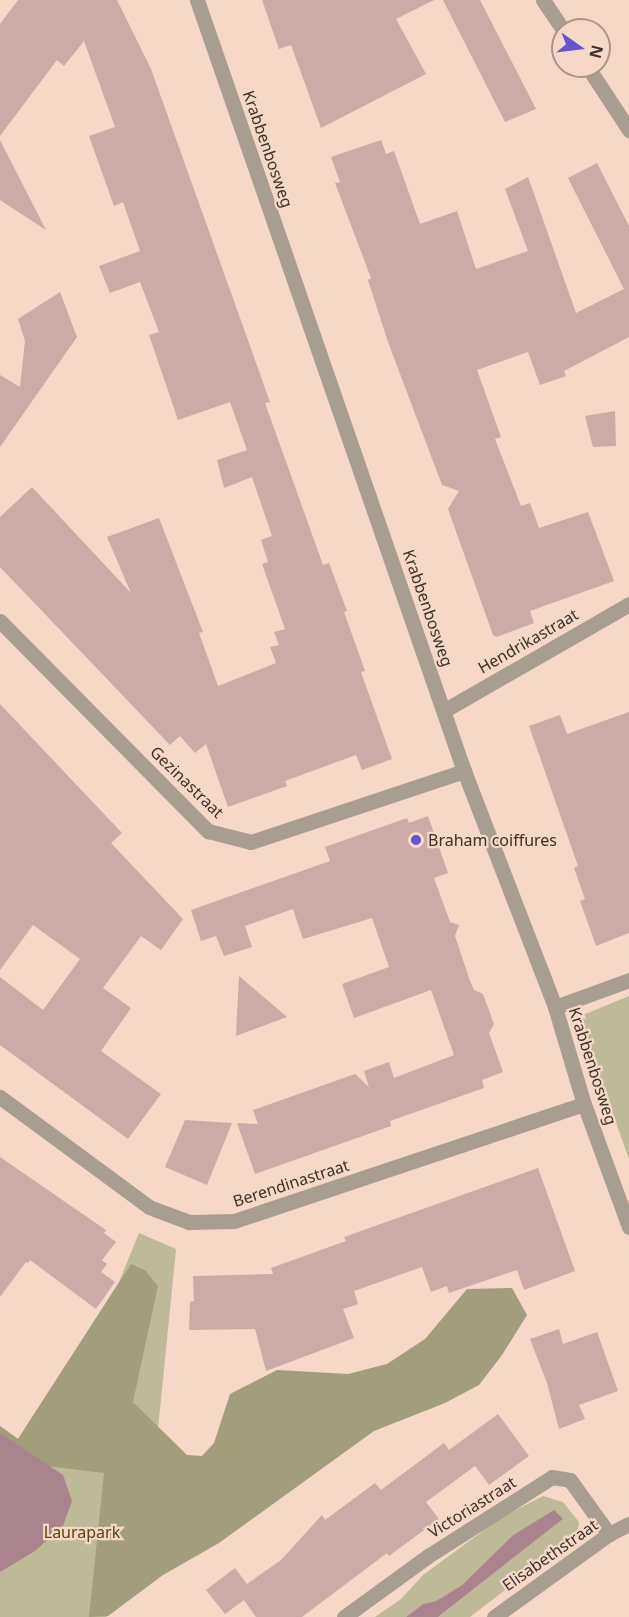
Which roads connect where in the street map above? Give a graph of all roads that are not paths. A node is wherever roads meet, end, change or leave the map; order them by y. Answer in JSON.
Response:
{"nodes":[{"id":1,"x":197,"y":0,"type":"edge"},
{"id":2,"x":543,"y":0,"type":"edge"},
{"id":3,"x":555,"y":18,"type":"edge"},
{"id":4,"x":595,"y":78,"type":"edge"},
{"id":5,"x":629,"y":130,"type":"edge"},
{"id":6,"x":629,"y":604,"type":"edge"},
{"id":7,"x":0,"y":621,"type":"edge"},
{"id":8,"x":445,"y":710,"type":"junction"},
{"id":9,"x":464,"y":771,"type":"junction"},
{"id":10,"x":629,"y":980,"type":"edge"},
{"id":11,"x":555,"y":1007,"type":"junction"},
{"id":12,"x":0,"y":1097,"type":"edge"},
{"id":13,"x":584,"y":1104,"type":"junction"},
{"id":14,"x":629,"y":1227,"type":"edge"},
{"id":15,"x":629,"y":1524,"type":"edge"},
{"id":16,"x":609,"y":1534,"type":"junction"},
{"id":17,"x":344,"y":1617,"type":"edge"},
{"id":18,"x":494,"y":1617,"type":"edge"}],
"edges":[{"from":1,"to":8,"type":"street","name":"Krabbenbosweg"},
{"from":2,"to":3,"type":"street"},
{"from":4,"to":5,"type":"street"},
{"from":6,"to":8,"type":"street","name":"Hendrikastraat"},
{"from":7,"to":9,"type":"street","name":"Gezinastraat"},
{"from":8,"to":9,"type":"street","name":"Krabbenbosweg"},
{"from":9,"to":11,"type":"street","name":"Krabbenbosweg"},
{"from":10,"to":11,"type":"street"},
{"from":11,"to":13,"type":"street","name":"Krabbenbosweg"},
{"from":12,"to":13,"type":"street","name":"Berendinastraat"},
{"from":13,"to":14,"type":"street","name":"Krabbenbosweg"},
{"from":15,"to":16,"type":"street","name":"Elisabethstraat"},
{"from":16,"to":17,"type":"street","name":"Victoriastraat"},
{"from":16,"to":18,"type":"street","name":"Elisabethstraat"}]}
